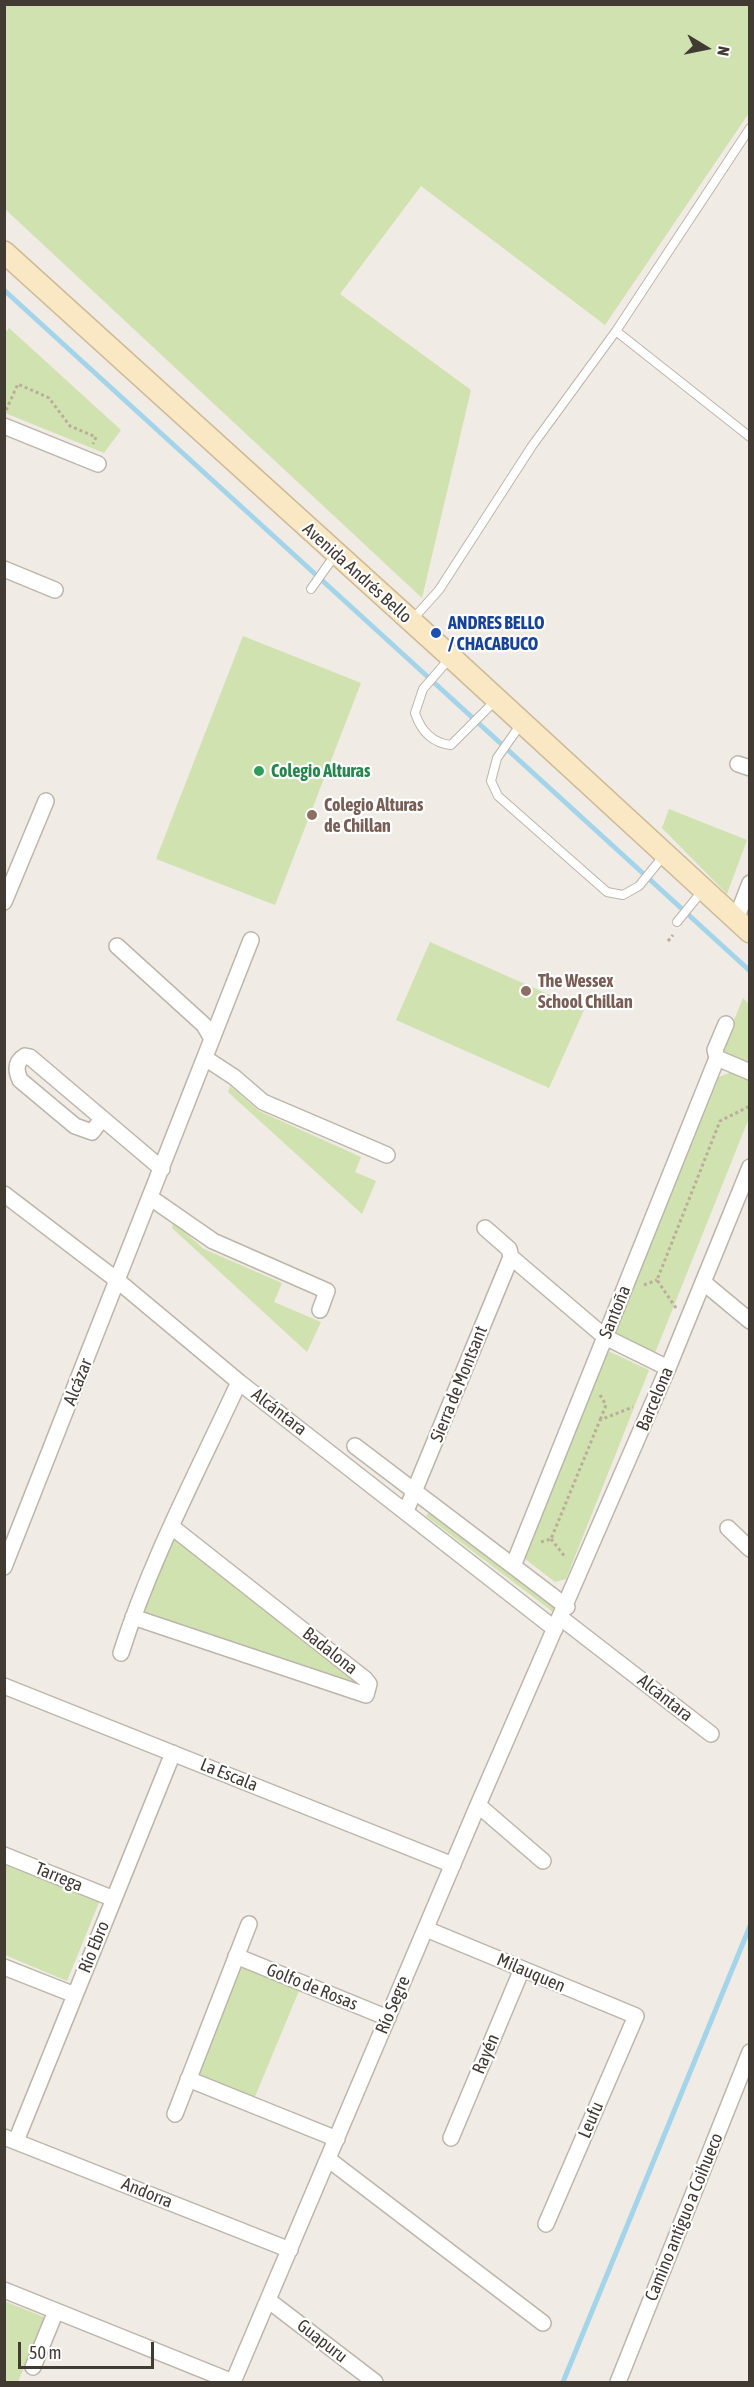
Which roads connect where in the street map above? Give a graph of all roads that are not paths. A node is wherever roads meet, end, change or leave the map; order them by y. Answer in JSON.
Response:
{"nodes":[{"id":1,"x":750,"y":128,"type":"edge"},
{"id":2,"x":4,"y":252,"type":"edge"},
{"id":3,"x":616,"y":331,"type":"junction"},
{"id":4,"x":4,"y":426,"type":"edge"},
{"id":5,"x":750,"y":437,"type":"edge"},
{"id":6,"x":92,"y":461,"type":"road end"},
{"id":7,"x":336,"y":554,"type":"junction"},
{"id":8,"x":4,"y":569,"type":"edge"},
{"id":9,"x":311,"y":589,"type":"dead end"},
{"id":10,"x":55,"y":590,"type":"dead end"},
{"id":11,"x":411,"y":621,"type":"junction"},
{"id":12,"x":445,"y":664,"type":"junction"},
{"id":13,"x":496,"y":700,"type":"junction"},
{"id":14,"x":516,"y":731,"type":"junction"},
{"id":15,"x":46,"y":801,"type":"dead end"},
{"id":16,"x":666,"y":853,"type":"junction"},
{"id":17,"x":750,"y":883,"type":"edge"},
{"id":18,"x":704,"y":889,"type":"junction"},
{"id":19,"x":4,"y":902,"type":"edge"},
{"id":20,"x":677,"y":922,"type":"dead end"},
{"id":21,"x":743,"y":925,"type":"edge"},
{"id":22,"x":251,"y":940,"type":"dead end"},
{"id":23,"x":117,"y":946,"type":"dead end"},
{"id":24,"x":726,"y":1024,"type":"dead end"},
{"id":25,"x":212,"y":1040,"type":"junction"},
{"id":26,"x":205,"y":1058,"type":"junction"},
{"id":27,"x":717,"y":1058,"type":"junction"},
{"id":28,"x":750,"y":1072,"type":"edge"},
{"id":29,"x":102,"y":1119,"type":"junction"},
{"id":30,"x":387,"y":1155,"type":"dead end"},
{"id":31,"x":750,"y":1167,"type":"edge"},
{"id":32,"x":162,"y":1169,"type":"junction"},
{"id":33,"x":4,"y":1194,"type":"edge"},
{"id":34,"x":151,"y":1198,"type":"junction"},
{"id":35,"x":485,"y":1228,"type":"dead end"},
{"id":36,"x":512,"y":1257,"type":"junction"},
{"id":37,"x":118,"y":1281,"type":"junction"},
{"id":38,"x":703,"y":1282,"type":"junction"},
{"id":39,"x":320,"y":1310,"type":"dead end"},
{"id":40,"x":750,"y":1321,"type":"edge"},
{"id":41,"x":605,"y":1337,"type":"junction"},
{"id":42,"x":668,"y":1368,"type":"junction"},
{"id":43,"x":240,"y":1382,"type":"junction"},
{"id":44,"x":355,"y":1446,"type":"dead end"},
{"id":45,"x":415,"y":1491,"type":"junction"},
{"id":46,"x":406,"y":1511,"type":"junction"},
{"id":47,"x":172,"y":1527,"type":"junction"},
{"id":48,"x":728,"y":1528,"type":"dead end"},
{"id":49,"x":750,"y":1549,"type":"edge"},
{"id":50,"x":513,"y":1566,"type":"junction"},
{"id":51,"x":4,"y":1567,"type":"edge"},
{"id":52,"x":133,"y":1617,"type":"junction"},
{"id":53,"x":561,"y":1618,"type":"junction"},
{"id":54,"x":121,"y":1653,"type":"dead end"},
{"id":55,"x":4,"y":1686,"type":"edge"},
{"id":56,"x":711,"y":1734,"type":"dead end"},
{"id":57,"x":172,"y":1753,"type":"junction"},
{"id":58,"x":478,"y":1805,"type":"junction"},
{"id":59,"x":4,"y":1855,"type":"edge"},
{"id":60,"x":543,"y":1861,"type":"dead end"},
{"id":61,"x":453,"y":1865,"type":"junction"},
{"id":62,"x":114,"y":1899,"type":"junction"},
{"id":63,"x":249,"y":1924,"type":"dead end"},
{"id":64,"x":426,"y":1929,"type":"junction"},
{"id":65,"x":236,"y":1956,"type":"junction"},
{"id":66,"x":4,"y":1967,"type":"edge"},
{"id":67,"x":522,"y":1969,"type":"junction"},
{"id":68,"x":75,"y":1995,"type":"junction"},
{"id":69,"x":636,"y":2016,"type":"joint"},
{"id":70,"x":388,"y":2018,"type":"junction"},
{"id":71,"x":750,"y":2052,"type":"edge"},
{"id":72,"x":188,"y":2079,"type":"junction"},
{"id":73,"x":175,"y":2114,"type":"dead end"},
{"id":74,"x":451,"y":2138,"type":"dead end"},
{"id":75,"x":10,"y":2139,"type":"edge"},
{"id":76,"x":337,"y":2139,"type":"junction"},
{"id":77,"x":328,"y":2159,"type":"junction"},
{"id":78,"x":546,"y":2224,"type":"dead end"},
{"id":79,"x":290,"y":2250,"type":"junction"},
{"id":80,"x":4,"y":2290,"type":"edge"},
{"id":81,"x":268,"y":2300,"type":"junction"},
{"id":82,"x":56,"y":2311,"type":"junction"},
{"id":83,"x":543,"y":2323,"type":"dead end"},
{"id":84,"x":33,"y":2367,"type":"dead end"},
{"id":85,"x":233,"y":2382,"type":"edge"},
{"id":86,"x":375,"y":2382,"type":"edge"},
{"id":87,"x":618,"y":2382,"type":"edge"}],
"edges":[{"from":1,"to":3,"type":"lane"},
{"from":2,"to":7,"type":"main road","name":"Avenida Andrés Bello"},
{"from":3,"to":5,"type":"lane"},
{"from":3,"to":11,"type":"lane"},
{"from":4,"to":6,"type":"street"},
{"from":7,"to":9,"type":"lane"},
{"from":7,"to":11,"type":"main road","name":"Avenida Andrés Bello"},
{"from":8,"to":10,"type":"street"},
{"from":11,"to":12,"type":"main road","name":"Avenida Andrés Bello"},
{"from":12,"to":13,"type":"main road","name":"Avenida Andrés Bello"},
{"from":12,"to":13,"type":"lane"},
{"from":13,"to":14,"type":"main road","name":"Avenida Andrés Bello"},
{"from":14,"to":16,"type":"main road","name":"Avenida Andrés Bello"},
{"from":14,"to":16,"type":"lane"},
{"from":15,"to":19,"type":"street"},
{"from":16,"to":18,"type":"main road","name":"Avenida Andrés Bello"},
{"from":17,"to":21,"type":"street","name":"Avenida Andrés Bello"},
{"from":18,"to":20,"type":"lane"},
{"from":18,"to":21,"type":"main road","name":"Avenida Andrés Bello"},
{"from":22,"to":25,"type":"street","name":"Alcázar"},
{"from":23,"to":25,"type":"street"},
{"from":24,"to":27,"type":"street","name":"Santoña"},
{"from":25,"to":26,"type":"street","name":"Alcázar"},
{"from":26,"to":30,"type":"street"},
{"from":26,"to":32,"type":"street","name":"Alcázar"},
{"from":27,"to":28,"type":"street"},
{"from":27,"to":41,"type":"street","name":"Santoña"},
{"from":29,"to":29,"type":"street"},
{"from":29,"to":32,"type":"street"},
{"from":31,"to":38,"type":"street","name":"Barcelona"},
{"from":32,"to":34,"type":"street","name":"Alcázar"},
{"from":33,"to":37,"type":"street","name":"Alcántara"},
{"from":34,"to":37,"type":"street","name":"Alcázar"},
{"from":34,"to":39,"type":"street"},
{"from":35,"to":36,"type":"street"},
{"from":36,"to":41,"type":"street"},
{"from":36,"to":45,"type":"street","name":"Sierra de Montsant"},
{"from":37,"to":43,"type":"street","name":"Alcántara"},
{"from":37,"to":51,"type":"street","name":"Alcázar"},
{"from":38,"to":40,"type":"street"},
{"from":38,"to":42,"type":"street","name":"Barcelona"},
{"from":41,"to":42,"type":"street"},
{"from":41,"to":50,"type":"street","name":"Santoña"},
{"from":42,"to":53,"type":"street","name":"Barcelona"},
{"from":43,"to":46,"type":"street","name":"Alcántara"},
{"from":43,"to":47,"type":"street"},
{"from":44,"to":45,"type":"street","name":"Alcántara"},
{"from":45,"to":46,"type":"street","name":"Sierra de Montsant"},
{"from":45,"to":50,"type":"street","name":"Alcántara"},
{"from":46,"to":53,"type":"street","name":"Alcántara"},
{"from":47,"to":52,"type":"street"},
{"from":47,"to":52,"type":"street","name":"Badalona"},
{"from":48,"to":49,"type":"street"},
{"from":50,"to":53,"type":"street","name":"Alcántara"},
{"from":52,"to":54,"type":"street"},
{"from":53,"to":56,"type":"street","name":"Alcántara"},
{"from":53,"to":58,"type":"street","name":"Río Segre"},
{"from":55,"to":57,"type":"street","name":"La Escala"},
{"from":57,"to":61,"type":"street","name":"La Escala"},
{"from":57,"to":62,"type":"street","name":"Río Ebro"},
{"from":58,"to":60,"type":"street"},
{"from":58,"to":61,"type":"street","name":"Río Segre"},
{"from":59,"to":62,"type":"street","name":"Tarrega"},
{"from":61,"to":64,"type":"street","name":"Río Segre"},
{"from":62,"to":68,"type":"street","name":"Río Ebro"},
{"from":63,"to":65,"type":"street"},
{"from":64,"to":67,"type":"street","name":"Milauquen"},
{"from":64,"to":70,"type":"street","name":"Río Segre"},
{"from":65,"to":70,"type":"street","name":"Golfo de Rosas"},
{"from":65,"to":72,"type":"street"},
{"from":66,"to":68,"type":"street"},
{"from":67,"to":69,"type":"street","name":"Milauquen"},
{"from":67,"to":74,"type":"street","name":"Rayén"},
{"from":68,"to":75,"type":"street","name":"Río Ebro"},
{"from":69,"to":78,"type":"street","name":"Leufu"},
{"from":70,"to":76,"type":"street","name":"Río Segre"},
{"from":71,"to":87,"type":"street","name":"Camino antiguo a Coihueco"},
{"from":72,"to":73,"type":"street"},
{"from":72,"to":76,"type":"street"},
{"from":75,"to":79,"type":"street","name":"Andorra"},
{"from":76,"to":77,"type":"street","name":"Río Segre"},
{"from":77,"to":79,"type":"street","name":"Río Segre"},
{"from":77,"to":83,"type":"street"},
{"from":79,"to":81,"type":"street","name":"Río Segre"},
{"from":80,"to":82,"type":"street"},
{"from":81,"to":85,"type":"street","name":"Río Segre"},
{"from":81,"to":86,"type":"street","name":"Guapuru"},
{"from":82,"to":84,"type":"street"},
{"from":82,"to":85,"type":"street"}]}
